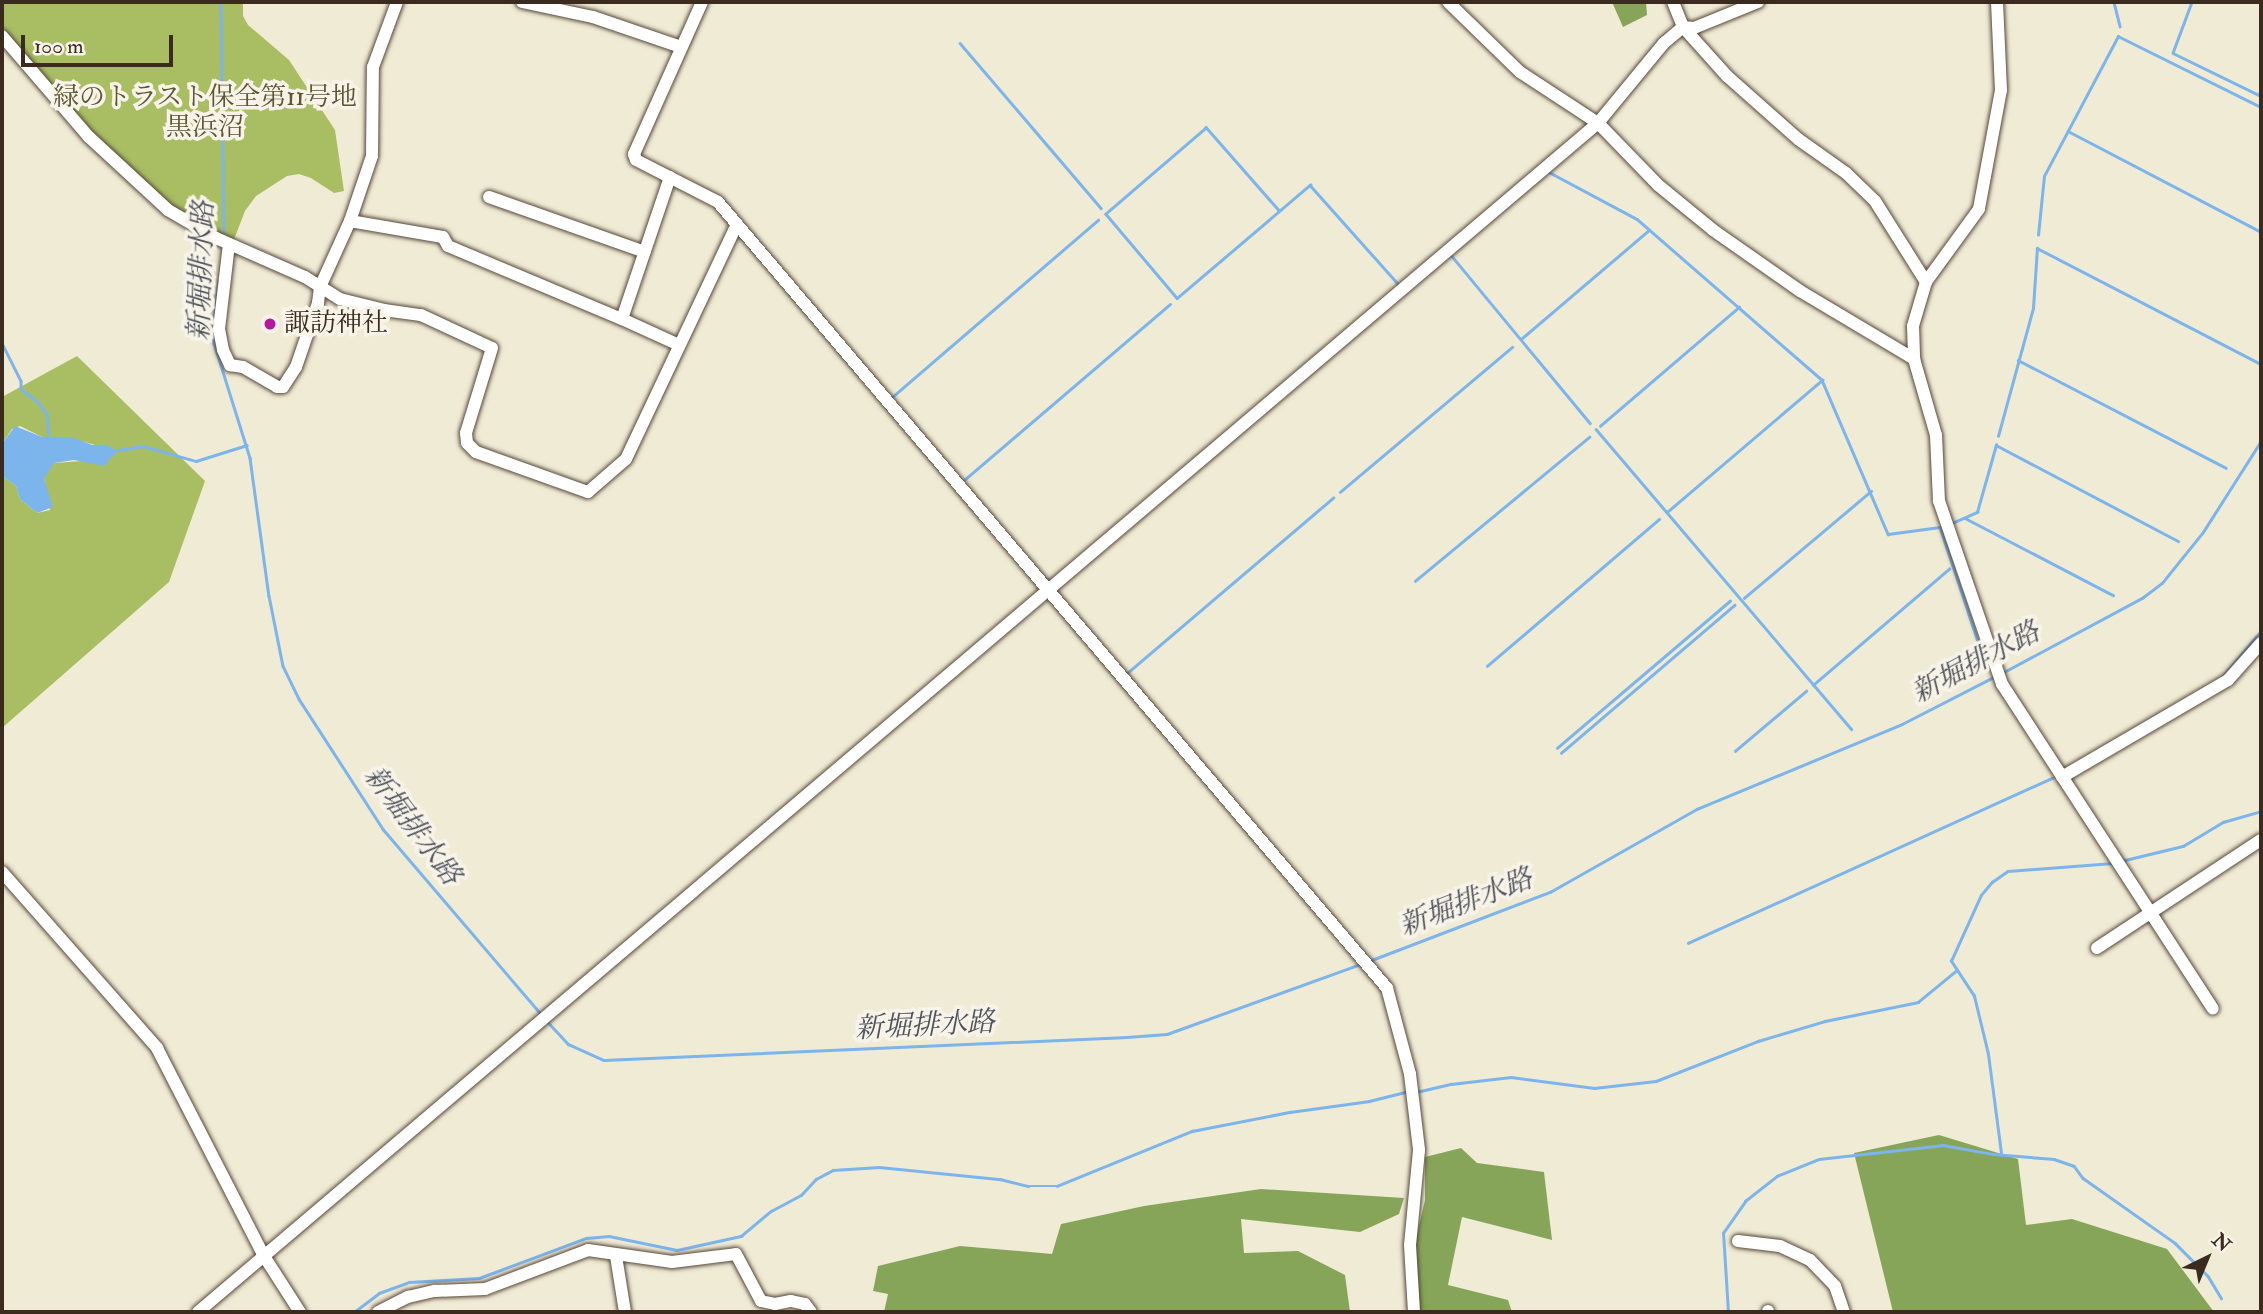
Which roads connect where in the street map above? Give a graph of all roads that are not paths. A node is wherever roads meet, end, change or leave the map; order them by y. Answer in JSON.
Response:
{"nodes":[{"id":1,"x":397,"y":2,"type":"edge"},
{"id":2,"x":522,"y":2,"type":"edge"},
{"id":3,"x":702,"y":2,"type":"edge"},
{"id":4,"x":1448,"y":2,"type":"edge"},
{"id":5,"x":1673,"y":2,"type":"edge"},
{"id":6,"x":1758,"y":2,"type":"edge"},
{"id":7,"x":1997,"y":2,"type":"edge"},
{"id":8,"x":1683,"y":27,"type":"junction"},
{"id":9,"x":2,"y":36,"type":"edge"},
{"id":10,"x":681,"y":47,"type":"junction"},
{"id":11,"x":1598,"y":123,"type":"junction"},
{"id":12,"x":670,"y":177,"type":"junction"},
{"id":13,"x":489,"y":197,"type":"dead end"},
{"id":14,"x":349,"y":221,"type":"junction"},
{"id":15,"x":737,"y":224,"type":"junction"},
{"id":16,"x":229,"y":244,"type":"junction"},
{"id":17,"x":645,"y":252,"type":"junction"},
{"id":18,"x":1926,"y":282,"type":"junction"},
{"id":19,"x":320,"y":287,"type":"junction"},
{"id":20,"x":622,"y":319,"type":"junction"},
{"id":21,"x":679,"y":345,"type":"junction"},
{"id":22,"x":1914,"y":359,"type":"junction"},
{"id":23,"x":1049,"y":590,"type":"junction"},
{"id":24,"x":2261,"y":643,"type":"edge"},
{"id":25,"x":2062,"y":777,"type":"junction"},
{"id":26,"x":2261,"y":840,"type":"edge"},
{"id":27,"x":2,"y":872,"type":"edge"},
{"id":28,"x":2150,"y":911,"type":"junction"},
{"id":29,"x":2097,"y":948,"type":"dead end"},
{"id":30,"x":2213,"y":1009,"type":"dead end"},
{"id":31,"x":1738,"y":1241,"type":"dead end"},
{"id":32,"x":264,"y":1256,"type":"junction"},
{"id":33,"x":616,"y":1256,"type":"junction"},
{"id":34,"x":198,"y":1312,"type":"edge"},
{"id":35,"x":300,"y":1312,"type":"edge"},
{"id":36,"x":378,"y":1312,"type":"edge"},
{"id":37,"x":625,"y":1312,"type":"edge"},
{"id":38,"x":811,"y":1312,"type":"edge"},
{"id":39,"x":1414,"y":1312,"type":"edge"},
{"id":40,"x":1844,"y":1312,"type":"edge"}],
"edges":[{"from":1,"to":14,"type":"street"},
{"from":2,"to":10,"type":"street"},
{"from":3,"to":10,"type":"street"},
{"from":4,"to":11,"type":"street"},
{"from":5,"to":8,"type":"street"},
{"from":6,"to":8,"type":"street"},
{"from":7,"to":18,"type":"street"},
{"from":8,"to":11,"type":"street"},
{"from":8,"to":18,"type":"street"},
{"from":9,"to":16,"type":"street"},
{"from":10,"to":12,"type":"street"},
{"from":11,"to":22,"type":"street"},
{"from":11,"to":23,"type":"street"},
{"from":12,"to":15,"type":"street"},
{"from":12,"to":17,"type":"street"},
{"from":13,"to":17,"type":"street"},
{"from":14,"to":19,"type":"street"},
{"from":14,"to":20,"type":"street"},
{"from":15,"to":21,"type":"street"},
{"from":15,"to":23,"type":"street"},
{"from":16,"to":19,"type":"street"},
{"from":16,"to":19,"type":"street"},
{"from":17,"to":20,"type":"street"},
{"from":18,"to":22,"type":"street"},
{"from":19,"to":21,"type":"street"},
{"from":20,"to":21,"type":"street"},
{"from":22,"to":25,"type":"street"},
{"from":23,"to":32,"type":"street"},
{"from":23,"to":39,"type":"street"},
{"from":24,"to":25,"type":"street"},
{"from":25,"to":28,"type":"street"},
{"from":26,"to":28,"type":"street"},
{"from":27,"to":32,"type":"street"},
{"from":28,"to":29,"type":"street"},
{"from":28,"to":30,"type":"street"},
{"from":31,"to":40,"type":"street"},
{"from":32,"to":34,"type":"street"},
{"from":32,"to":35,"type":"street"},
{"from":33,"to":36,"type":"street"},
{"from":33,"to":37,"type":"street"},
{"from":33,"to":38,"type":"street"}]}
